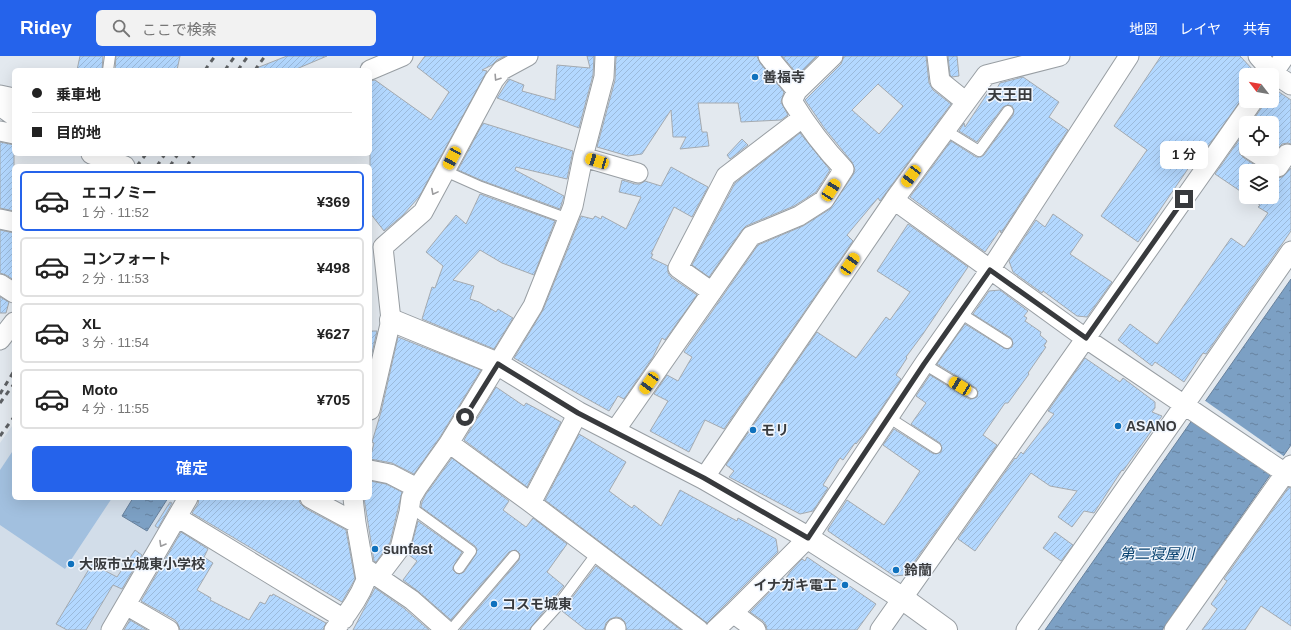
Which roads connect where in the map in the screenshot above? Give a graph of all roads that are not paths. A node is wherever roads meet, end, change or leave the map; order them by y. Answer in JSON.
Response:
{"nodes":[{"id":1,"x":110,"y":56,"type":"edge"},
{"id":2,"x":403,"y":56,"type":"edge"},
{"id":3,"x":528,"y":56,"type":"edge"},
{"id":4,"x":605,"y":56,"type":"edge"},
{"id":5,"x":768,"y":56,"type":"edge"},
{"id":6,"x":833,"y":56,"type":"edge"},
{"id":7,"x":937,"y":56,"type":"edge"},
{"id":8,"x":1060,"y":56,"type":"edge"},
{"id":9,"x":1129,"y":56,"type":"edge"},
{"id":10,"x":1258,"y":56,"type":"edge"},
{"id":11,"x":1285,"y":56,"type":"edge"},
{"id":12,"x":108,"y":68,"type":"edge"},
{"id":13,"x":1268,"y":68,"type":"edge"},
{"id":14,"x":1277,"y":68,"type":"edge"},
{"id":15,"x":372,"y":69,"type":"edge"},
{"id":16,"x":1279,"y":78,"type":"edge"},
{"id":17,"x":1291,"y":86,"type":"edge"},
{"id":18,"x":797,"y":91,"type":"junction"},
{"id":19,"x":0,"y":95,"type":"edge"},
{"id":20,"x":12,"y":98,"type":"edge"},
{"id":21,"x":966,"y":102,"type":"junction"},
{"id":22,"x":0,"y":106,"type":"edge"},
{"id":23,"x":1249,"y":108,"type":"edge"},
{"id":24,"x":1008,"y":111,"type":"dead end"},
{"id":25,"x":12,"y":115,"type":"edge"},
{"id":26,"x":802,"y":118,"type":"junction"},
{"id":27,"x":945,"y":130,"type":"junction"},
{"id":28,"x":0,"y":132,"type":"edge"},
{"id":29,"x":12,"y":134,"type":"edge"},
{"id":30,"x":1229,"y":136,"type":"junction"},
{"id":31,"x":1239,"y":142,"type":"edge"},
{"id":32,"x":97,"y":156,"type":"edge"},
{"id":33,"x":583,"y":156,"type":"junction"},
{"id":34,"x":1262,"y":156,"type":"edge"},
{"id":35,"x":119,"y":164,"type":"edge"},
{"id":36,"x":1276,"y":164,"type":"edge"},
{"id":37,"x":445,"y":171,"type":"junction"},
{"id":38,"x":638,"y":173,"type":"dead end"},
{"id":39,"x":894,"y":200,"type":"junction"},
{"id":40,"x":0,"y":219,"type":"edge"},
{"id":41,"x":568,"y":219,"type":"junction"},
{"id":42,"x":12,"y":222,"type":"edge"},
{"id":43,"x":376,"y":246,"type":"edge"},
{"id":44,"x":1291,"y":251,"type":"edge"},
{"id":45,"x":990,"y":270,"type":"junction"},
{"id":46,"x":0,"y":284,"type":"edge"},
{"id":47,"x":12,"y":292,"type":"edge"},
{"id":48,"x":712,"y":292,"type":"junction"},
{"id":49,"x":960,"y":314,"type":"junction"},
{"id":50,"x":391,"y":320,"type":"junction"},
{"id":51,"x":12,"y":325,"type":"edge"},
{"id":52,"x":1086,"y":338,"type":"junction"},
{"id":53,"x":0,"y":340,"type":"edge"},
{"id":54,"x":1007,"y":342,"type":"dead end"},
{"id":55,"x":498,"y":364,"type":"junction"},
{"id":56,"x":924,"y":364,"type":"junction"},
{"id":57,"x":972,"y":393,"type":"dead end"},
{"id":58,"x":372,"y":401,"type":"edge"},
{"id":59,"x":1191,"y":408,"type":"junction"},
{"id":60,"x":578,"y":413,"type":"junction"},
{"id":61,"x":888,"y":417,"type":"junction"},
{"id":62,"x":614,"y":432,"type":"junction"},
{"id":63,"x":449,"y":443,"type":"junction"},
{"id":64,"x":936,"y":448,"type":"dead end"},
{"id":65,"x":372,"y":470,"type":"edge"},
{"id":66,"x":1286,"y":471,"type":"edge"},
{"id":67,"x":704,"y":478,"type":"junction"},
{"id":68,"x":417,"y":488,"type":"junction"},
{"id":69,"x":187,"y":500,"type":"edge"},
{"id":70,"x":314,"y":500,"type":"edge"},
{"id":71,"x":353,"y":500,"type":"edge"},
{"id":72,"x":531,"y":503,"type":"junction"},
{"id":73,"x":409,"y":506,"type":"junction"},
{"id":74,"x":177,"y":517,"type":"junction"},
{"id":75,"x":356,"y":523,"type":"junction"},
{"id":76,"x":808,"y":538,"type":"junction"},
{"id":77,"x":597,"y":553,"type":"junction"},
{"id":78,"x":514,"y":556,"type":"dead end"},
{"id":79,"x":459,"y":568,"type":"dead end"},
{"id":80,"x":371,"y":572,"type":"junction"},
{"id":81,"x":902,"y":598,"type":"junction"},
{"id":82,"x":126,"y":605,"type":"junction"},
{"id":83,"x":733,"y":613,"type":"junction"},
{"id":84,"x":339,"y":624,"type":"edge"},
{"id":85,"x":111,"y":630,"type":"edge"},
{"id":86,"x":169,"y":630,"type":"edge"},
{"id":87,"x":445,"y":630,"type":"edge"},
{"id":88,"x":536,"y":630,"type":"edge"},
{"id":89,"x":699,"y":630,"type":"edge"},
{"id":90,"x":714,"y":630,"type":"edge"},
{"id":91,"x":756,"y":630,"type":"edge"},
{"id":92,"x":880,"y":630,"type":"edge"},
{"id":93,"x":946,"y":630,"type":"edge"},
{"id":94,"x":1026,"y":630,"type":"edge"},
{"id":95,"x":1174,"y":630,"type":"edge"}],
"edges":[{"from":1,"to":12,"type":"lane"},
{"from":2,"to":15,"type":"street"},
{"from":3,"to":37,"type":"street","one_way":true},
{"from":4,"to":33,"type":"street"},
{"from":5,"to":18,"type":"street"},
{"from":6,"to":18,"type":"street"},
{"from":7,"to":21,"type":"street"},
{"from":8,"to":21,"type":"street"},
{"from":9,"to":45,"type":"street"},
{"from":10,"to":13,"type":"street"},
{"from":11,"to":14,"type":"street"},
{"from":16,"to":17,"type":"street"},
{"from":18,"to":26,"type":"street"},
{"from":19,"to":20,"type":"street"},
{"from":21,"to":27,"type":"street"},
{"from":22,"to":25,"type":"street"},
{"from":23,"to":30,"type":"street"},
{"from":24,"to":27,"type":"lane"},
{"from":26,"to":48,"type":"street"},
{"from":26,"to":48,"type":"street"},
{"from":27,"to":39,"type":"street"},
{"from":28,"to":29,"type":"street"},
{"from":30,"to":31,"type":"street"},
{"from":30,"to":52,"type":"street"},
{"from":32,"to":35,"type":"street"},
{"from":33,"to":38,"type":"street"},
{"from":33,"to":41,"type":"street"},
{"from":34,"to":36,"type":"street"},
{"from":37,"to":41,"type":"lane"},
{"from":37,"to":43,"type":"street","one_way":true},
{"from":39,"to":45,"type":"street"},
{"from":39,"to":67,"type":"street"},
{"from":40,"to":42,"type":"street"},
{"from":41,"to":55,"type":"street"},
{"from":43,"to":50,"type":"street"},
{"from":44,"to":59,"type":"street"},
{"from":45,"to":49,"type":"street"},
{"from":45,"to":52,"type":"street"},
{"from":46,"to":47,"type":"street"},
{"from":48,"to":62,"type":"street"},
{"from":49,"to":54,"type":"lane"},
{"from":49,"to":56,"type":"street"},
{"from":50,"to":55,"type":"street"},
{"from":50,"to":58,"type":"street"},
{"from":51,"to":53,"type":"street"},
{"from":52,"to":59,"type":"street"},
{"from":52,"to":81,"type":"street"},
{"from":55,"to":60,"type":"street"},
{"from":55,"to":63,"type":"street"},
{"from":56,"to":57,"type":"lane"},
{"from":56,"to":61,"type":"street"},
{"from":59,"to":66,"type":"street"},
{"from":59,"to":94,"type":"street"},
{"from":60,"to":62,"type":"street"},
{"from":60,"to":72,"type":"street"},
{"from":61,"to":64,"type":"lane"},
{"from":61,"to":76,"type":"street"},
{"from":62,"to":67,"type":"street"},
{"from":63,"to":68,"type":"street"},
{"from":63,"to":72,"type":"street"},
{"from":65,"to":68,"type":"street"},
{"from":66,"to":95,"type":"street"},
{"from":67,"to":76,"type":"street"},
{"from":68,"to":73,"type":"street"},
{"from":69,"to":74,"type":"street"},
{"from":70,"to":75,"type":"street"},
{"from":71,"to":75,"type":"street"},
{"from":72,"to":77,"type":"street"},
{"from":73,"to":79,"type":"lane"},
{"from":73,"to":80,"type":"street"},
{"from":74,"to":82,"type":"street","one_way":true},
{"from":74,"to":84,"type":"street"},
{"from":75,"to":80,"type":"street"},
{"from":76,"to":81,"type":"street"},
{"from":76,"to":83,"type":"street"},
{"from":77,"to":88,"type":"lane"},
{"from":77,"to":89,"type":"street"},
{"from":78,"to":87,"type":"lane"},
{"from":80,"to":84,"type":"street"},
{"from":80,"to":87,"type":"street"},
{"from":81,"to":92,"type":"street"},
{"from":81,"to":93,"type":"street"},
{"from":82,"to":85,"type":"street"},
{"from":82,"to":86,"type":"street"},
{"from":83,"to":90,"type":"street"},
{"from":83,"to":91,"type":"street"}]}
